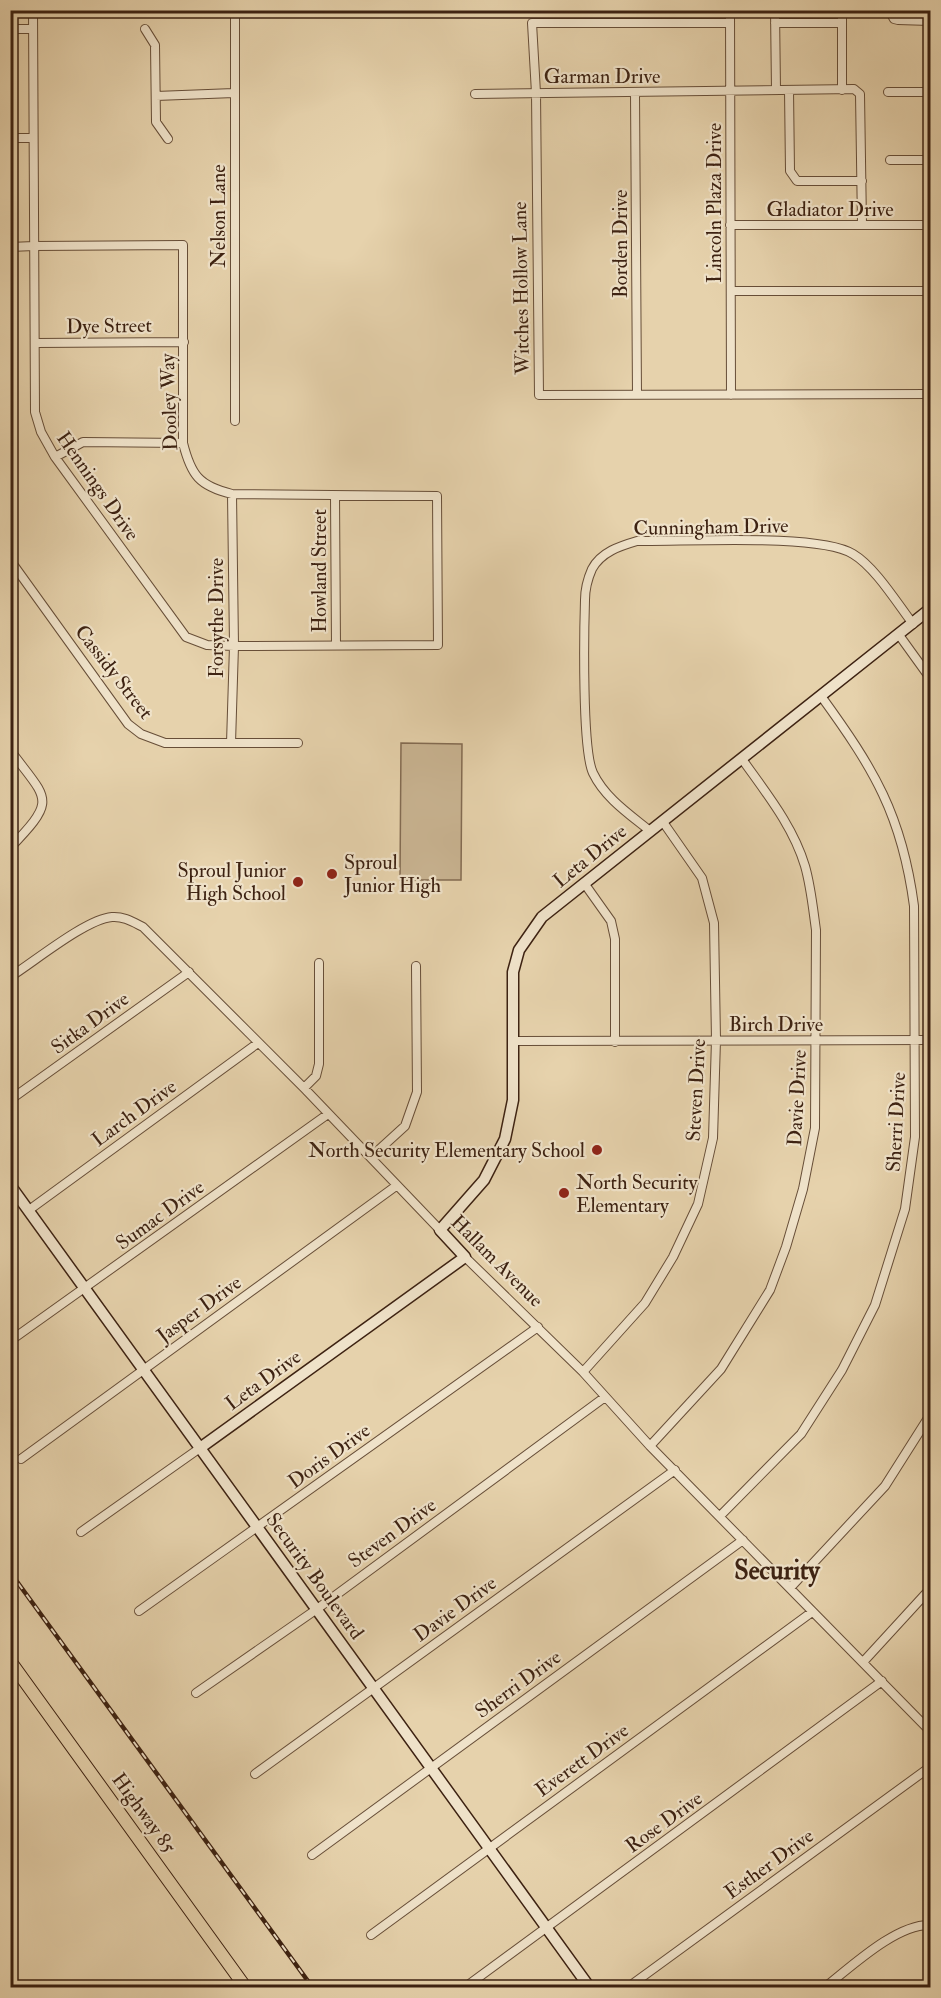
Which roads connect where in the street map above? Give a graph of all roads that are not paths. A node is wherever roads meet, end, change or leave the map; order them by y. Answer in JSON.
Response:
{"nodes":[{"id":1,"x":33,"y":10,"type":"edge"},
{"id":2,"x":235,"y":10,"type":"edge"},
{"id":3,"x":730,"y":10,"type":"edge"},
{"id":4,"x":775,"y":10,"type":"edge"},
{"id":5,"x":842,"y":10,"type":"edge"},
{"id":6,"x":889,"y":10,"type":"edge"},
{"id":7,"x":930,"y":21,"type":"edge"},
{"id":8,"x":730,"y":23,"type":"junction"},
{"id":9,"x":775,"y":23,"type":"junction"},
{"id":10,"x":842,"y":23,"type":"junction"},
{"id":11,"x":10,"y":29,"type":"edge"},
{"id":12,"x":33,"y":29,"type":"junction"},
{"id":13,"x":145,"y":29,"type":"dead end"},
{"id":14,"x":777,"y":90,"type":"junction"},
{"id":15,"x":789,"y":90,"type":"junction"},
{"id":16,"x":842,"y":90,"type":"junction"},
{"id":17,"x":730,"y":92,"type":"junction"},
{"id":18,"x":888,"y":92,"type":"dead end"},
{"id":19,"x":930,"y":92,"type":"edge"},
{"id":20,"x":234,"y":93,"type":"junction"},
{"id":21,"x":536,"y":93,"type":"junction"},
{"id":22,"x":635,"y":93,"type":"junction"},
{"id":23,"x":475,"y":94,"type":"dead end"},
{"id":24,"x":156,"y":96,"type":"junction"},
{"id":25,"x":10,"y":138,"type":"edge"},
{"id":26,"x":33,"y":138,"type":"junction"},
{"id":27,"x":168,"y":139,"type":"dead end"},
{"id":28,"x":890,"y":160,"type":"dead end"},
{"id":29,"x":930,"y":160,"type":"edge"},
{"id":30,"x":862,"y":182,"type":"junction"},
{"id":31,"x":730,"y":225,"type":"junction"},
{"id":32,"x":862,"y":225,"type":"junction"},
{"id":33,"x":930,"y":225,"type":"edge"},
{"id":34,"x":34,"y":246,"type":"junction"},
{"id":35,"x":10,"y":247,"type":"edge"},
{"id":36,"x":731,"y":291,"type":"junction"},
{"id":37,"x":930,"y":291,"type":"edge"},
{"id":38,"x":183,"y":342,"type":"junction"},
{"id":39,"x":36,"y":343,"type":"junction"},
{"id":40,"x":930,"y":394,"type":"edge"},
{"id":41,"x":637,"y":395,"type":"junction"},
{"id":42,"x":731,"y":395,"type":"junction"},
{"id":43,"x":235,"y":422,"type":"dead end"},
{"id":44,"x":183,"y":443,"type":"junction"},
{"id":45,"x":55,"y":457,"type":"junction"},
{"id":46,"x":232,"y":494,"type":"junction"},
{"id":47,"x":335,"y":496,"type":"junction"},
{"id":48,"x":10,"y":560,"type":"edge"},
{"id":49,"x":930,"y":609,"type":"edge"},
{"id":50,"x":913,"y":624,"type":"junction"},
{"id":51,"x":899,"y":635,"type":"junction"},
{"id":52,"x":336,"y":645,"type":"junction"},
{"id":53,"x":438,"y":645,"type":"joint"},
{"id":54,"x":234,"y":646,"type":"junction"},
{"id":55,"x":930,"y":678,"type":"edge"},
{"id":56,"x":821,"y":696,"type":"junction"},
{"id":57,"x":231,"y":743,"type":"junction"},
{"id":58,"x":298,"y":743,"type":"dead end"},
{"id":59,"x":10,"y":750,"type":"edge"},
{"id":60,"x":742,"y":759,"type":"junction"},
{"id":61,"x":663,"y":822,"type":"junction"},
{"id":62,"x":650,"y":831,"type":"junction"},
{"id":63,"x":10,"y":848,"type":"edge"},
{"id":64,"x":584,"y":883,"type":"junction"},
{"id":65,"x":319,"y":963,"type":"dead end"},
{"id":66,"x":416,"y":966,"type":"dead end"},
{"id":67,"x":189,"y":972,"type":"junction"},
{"id":68,"x":10,"y":977,"type":"edge"},
{"id":69,"x":716,"y":1040,"type":"junction"},
{"id":70,"x":817,"y":1040,"type":"junction"},
{"id":71,"x":916,"y":1040,"type":"junction"},
{"id":72,"x":930,"y":1040,"type":"edge"},
{"id":73,"x":514,"y":1041,"type":"junction"},
{"id":74,"x":258,"y":1042,"type":"junction"},
{"id":75,"x":615,"y":1042,"type":"junction"},
{"id":76,"x":304,"y":1088,"type":"junction"},
{"id":77,"x":10,"y":1100,"type":"edge"},
{"id":78,"x":328,"y":1114,"type":"junction"},
{"id":79,"x":371,"y":1157,"type":"junction"},
{"id":80,"x":10,"y":1185,"type":"edge"},
{"id":81,"x":396,"y":1186,"type":"junction"},
{"id":82,"x":29,"y":1210,"type":"junction"},
{"id":83,"x":440,"y":1230,"type":"junction"},
{"id":84,"x":465,"y":1257,"type":"junction"},
{"id":85,"x":86,"y":1289,"type":"junction"},
{"id":86,"x":538,"y":1326,"type":"junction"},
{"id":87,"x":10,"y":1341,"type":"edge"},
{"id":88,"x":144,"y":1370,"type":"junction"},
{"id":89,"x":583,"y":1372,"type":"junction"},
{"id":90,"x":605,"y":1397,"type":"junction"},
{"id":91,"x":930,"y":1415,"type":"edge"},
{"id":92,"x":651,"y":1446,"type":"junction"},
{"id":93,"x":200,"y":1448,"type":"junction"},
{"id":94,"x":21,"y":1459,"type":"dead end"},
{"id":95,"x":675,"y":1470,"type":"junction"},
{"id":96,"x":720,"y":1516,"type":"junction"},
{"id":97,"x":258,"y":1528,"type":"junction"},
{"id":98,"x":81,"y":1532,"type":"dead end"},
{"id":99,"x":743,"y":1540,"type":"junction"},
{"id":100,"x":790,"y":1588,"type":"junction"},
{"id":101,"x":930,"y":1589,"type":"edge"},
{"id":102,"x":317,"y":1609,"type":"junction"},
{"id":103,"x":139,"y":1611,"type":"dead end"},
{"id":104,"x":812,"y":1612,"type":"junction"},
{"id":105,"x":10,"y":1661,"type":"edge"},
{"id":106,"x":864,"y":1661,"type":"junction"},
{"id":107,"x":882,"y":1681,"type":"junction"},
{"id":108,"x":374,"y":1688,"type":"junction"},
{"id":109,"x":196,"y":1693,"type":"dead end"},
{"id":110,"x":930,"y":1731,"type":"edge"},
{"id":111,"x":930,"y":1767,"type":"edge"},
{"id":112,"x":432,"y":1768,"type":"junction"},
{"id":113,"x":255,"y":1774,"type":"dead end"},
{"id":114,"x":490,"y":1848,"type":"junction"},
{"id":115,"x":312,"y":1855,"type":"dead end"},
{"id":116,"x":930,"y":1925,"type":"edge"},
{"id":117,"x":548,"y":1928,"type":"junction"},
{"id":118,"x":371,"y":1935,"type":"dead end"},
{"id":119,"x":246,"y":1988,"type":"edge"},
{"id":120,"x":464,"y":1988,"type":"edge"},
{"id":121,"x":590,"y":1988,"type":"edge"},
{"id":122,"x":627,"y":1988,"type":"edge"},
{"id":123,"x":824,"y":1988,"type":"edge"}],
"edges":[{"from":1,"to":12,"type":"street","name":"Hennings Drive"},
{"from":2,"to":20,"type":"street","name":"Nelson Lane"},
{"from":3,"to":8,"type":"street","name":"Lincoln Plaza Drive"},
{"from":4,"to":9,"type":"street"},
{"from":5,"to":10,"type":"street"},
{"from":6,"to":7,"type":"street"},
{"from":8,"to":17,"type":"street","name":"Lincoln Plaza Drive"},
{"from":8,"to":21,"type":"street","name":"Witches Hollow Lane"},
{"from":9,"to":10,"type":"street"},
{"from":9,"to":14,"type":"street"},
{"from":10,"to":16,"type":"street"},
{"from":11,"to":12,"type":"street"},
{"from":12,"to":26,"type":"street","name":"Hennings Drive"},
{"from":13,"to":24,"type":"street"},
{"from":14,"to":15,"type":"street","name":"Garman Drive"},
{"from":14,"to":17,"type":"street","name":"Garman Drive"},
{"from":15,"to":16,"type":"street","name":"Garman Drive"},
{"from":15,"to":30,"type":"street"},
{"from":16,"to":30,"type":"street","name":"Garman Drive"},
{"from":17,"to":22,"type":"street","name":"Garman Drive"},
{"from":17,"to":31,"type":"street","name":"Lincoln Plaza Drive"},
{"from":18,"to":19,"type":"street"},
{"from":20,"to":24,"type":"street"},
{"from":20,"to":43,"type":"street","name":"Nelson Lane"},
{"from":21,"to":22,"type":"street","name":"Garman Drive"},
{"from":21,"to":23,"type":"street","name":"Garman Drive"},
{"from":21,"to":41,"type":"street","name":"Witches Hollow Lane"},
{"from":22,"to":41,"type":"street","name":"Borden Drive"},
{"from":24,"to":27,"type":"street"},
{"from":25,"to":26,"type":"street"},
{"from":26,"to":34,"type":"street","name":"Hennings Drive"},
{"from":28,"to":29,"type":"street"},
{"from":30,"to":32,"type":"street"},
{"from":31,"to":32,"type":"street","name":"Gladiator Drive"},
{"from":31,"to":36,"type":"street","name":"Lincoln Plaza Drive"},
{"from":32,"to":33,"type":"street","name":"Gladiator Drive"},
{"from":34,"to":35,"type":"street","name":"Dooley Way"},
{"from":34,"to":38,"type":"street","name":"Dooley Way"},
{"from":34,"to":39,"type":"street","name":"Hennings Drive"},
{"from":36,"to":37,"type":"street"},
{"from":36,"to":42,"type":"street","name":"Lincoln Plaza Drive"},
{"from":38,"to":39,"type":"street","name":"Dye Street"},
{"from":38,"to":44,"type":"street","name":"Dooley Way"},
{"from":39,"to":45,"type":"street","name":"Hennings Drive"},
{"from":40,"to":42,"type":"street","name":"Witches Hollow Lane"},
{"from":41,"to":42,"type":"street","name":"Witches Hollow Lane"},
{"from":44,"to":45,"type":"street"},
{"from":44,"to":46,"type":"street","name":"Dooley Way"},
{"from":45,"to":54,"type":"street","name":"Hennings Drive"},
{"from":46,"to":47,"type":"street","name":"Dooley Way"},
{"from":46,"to":54,"type":"street","name":"Forsythe Drive"},
{"from":47,"to":52,"type":"street","name":"Howland Street"},
{"from":47,"to":53,"type":"street","name":"Dooley Way"},
{"from":48,"to":57,"type":"street","name":"Cassidy Street"},
{"from":49,"to":50,"type":"street","name":"Leta Drive"},
{"from":50,"to":51,"type":"street","name":"Leta Drive"},
{"from":50,"to":62,"type":"street","name":"Cunningham Drive"},
{"from":51,"to":55,"type":"street"},
{"from":51,"to":56,"type":"street","name":"Leta Drive"},
{"from":52,"to":53,"type":"street","name":"Hennings Drive"},
{"from":52,"to":54,"type":"street","name":"Hennings Drive"},
{"from":54,"to":57,"type":"street","name":"Forsythe Drive"},
{"from":56,"to":60,"type":"street","name":"Leta Drive"},
{"from":56,"to":71,"type":"street","name":"Sherri Drive"},
{"from":57,"to":58,"type":"street","name":"Cassidy Street"},
{"from":59,"to":63,"type":"street"},
{"from":60,"to":61,"type":"street","name":"Leta Drive"},
{"from":60,"to":70,"type":"street","name":"Davie Drive"},
{"from":61,"to":62,"type":"street","name":"Leta Drive"},
{"from":61,"to":69,"type":"street","name":"Steven Drive"},
{"from":62,"to":64,"type":"street","name":"Leta Drive"},
{"from":64,"to":73,"type":"street","name":"Leta Drive"},
{"from":64,"to":75,"type":"street"},
{"from":65,"to":76,"type":"street"},
{"from":66,"to":79,"type":"street"},
{"from":67,"to":68,"type":"street","name":"Hallam Avenue"},
{"from":67,"to":74,"type":"street","name":"Hallam Avenue"},
{"from":67,"to":77,"type":"street","name":"Sitka Drive"},
{"from":69,"to":70,"type":"street","name":"Birch Drive"},
{"from":69,"to":75,"type":"street","name":"Birch Drive"},
{"from":69,"to":89,"type":"street","name":"Steven Drive"},
{"from":70,"to":71,"type":"street","name":"Birch Drive"},
{"from":70,"to":92,"type":"street","name":"Davie Drive"},
{"from":71,"to":72,"type":"street","name":"Birch Drive"},
{"from":71,"to":96,"type":"street","name":"Sherri Drive"},
{"from":73,"to":75,"type":"street","name":"Birch Drive"},
{"from":73,"to":83,"type":"street","name":"Leta Drive"},
{"from":74,"to":76,"type":"street","name":"Hallam Avenue"},
{"from":74,"to":82,"type":"street","name":"Larch Drive"},
{"from":76,"to":78,"type":"street","name":"Hallam Avenue"},
{"from":78,"to":79,"type":"street","name":"Hallam Avenue"},
{"from":78,"to":85,"type":"street","name":"Sumac Drive"},
{"from":79,"to":81,"type":"street","name":"Hallam Avenue"},
{"from":80,"to":82,"type":"street","name":"Security Boulevard"},
{"from":81,"to":83,"type":"street","name":"Hallam Avenue"},
{"from":81,"to":88,"type":"street","name":"Jasper Drive"},
{"from":82,"to":85,"type":"street","name":"Security Boulevard"},
{"from":83,"to":84,"type":"street","name":"Hallam Avenue"},
{"from":84,"to":86,"type":"street","name":"Hallam Avenue"},
{"from":84,"to":93,"type":"street","name":"Leta Drive"},
{"from":85,"to":87,"type":"street","name":"Sumac Drive"},
{"from":85,"to":88,"type":"street","name":"Security Boulevard"},
{"from":86,"to":89,"type":"street","name":"Hallam Avenue"},
{"from":86,"to":97,"type":"street","name":"Doris Drive"},
{"from":88,"to":93,"type":"street","name":"Security Boulevard"},
{"from":88,"to":94,"type":"street","name":"Jasper Drive"},
{"from":89,"to":90,"type":"street","name":"Hallam Avenue"},
{"from":90,"to":92,"type":"street","name":"Hallam Avenue"},
{"from":90,"to":102,"type":"street","name":"Steven Drive"},
{"from":91,"to":100,"type":"street"},
{"from":92,"to":95,"type":"street","name":"Hallam Avenue"},
{"from":93,"to":97,"type":"street","name":"Security Boulevard"},
{"from":93,"to":98,"type":"street","name":"Leta Drive"},
{"from":95,"to":96,"type":"street","name":"Hallam Avenue"},
{"from":95,"to":108,"type":"street","name":"Davie Drive"},
{"from":96,"to":99,"type":"street","name":"Hallam Avenue"},
{"from":97,"to":102,"type":"street","name":"Security Boulevard"},
{"from":97,"to":103,"type":"street","name":"Doris Drive"},
{"from":99,"to":100,"type":"street","name":"Hallam Avenue"},
{"from":99,"to":112,"type":"street","name":"Sherri Drive"},
{"from":100,"to":104,"type":"street","name":"Hallam Avenue"},
{"from":101,"to":106,"type":"street"},
{"from":102,"to":108,"type":"street","name":"Security Boulevard"},
{"from":102,"to":109,"type":"street","name":"Steven Drive"},
{"from":104,"to":106,"type":"street","name":"Hallam Avenue"},
{"from":104,"to":114,"type":"street","name":"Everett Drive"},
{"from":105,"to":119,"type":"main road","name":"Highway 85"},
{"from":106,"to":107,"type":"street","name":"Hallam Avenue"},
{"from":107,"to":110,"type":"street","name":"Hallam Avenue"},
{"from":107,"to":117,"type":"street","name":"Rose Drive"},
{"from":108,"to":112,"type":"street","name":"Security Boulevard"},
{"from":108,"to":113,"type":"street","name":"Davie Drive"},
{"from":111,"to":122,"type":"street","name":"Esther Drive"},
{"from":112,"to":114,"type":"street","name":"Security Boulevard"},
{"from":112,"to":115,"type":"street","name":"Sherri Drive"},
{"from":114,"to":117,"type":"street","name":"Security Boulevard"},
{"from":114,"to":118,"type":"street","name":"Everett Drive"},
{"from":116,"to":123,"type":"street"},
{"from":117,"to":120,"type":"street","name":"Rose Drive"},
{"from":117,"to":121,"type":"street","name":"Security Boulevard"}]}
